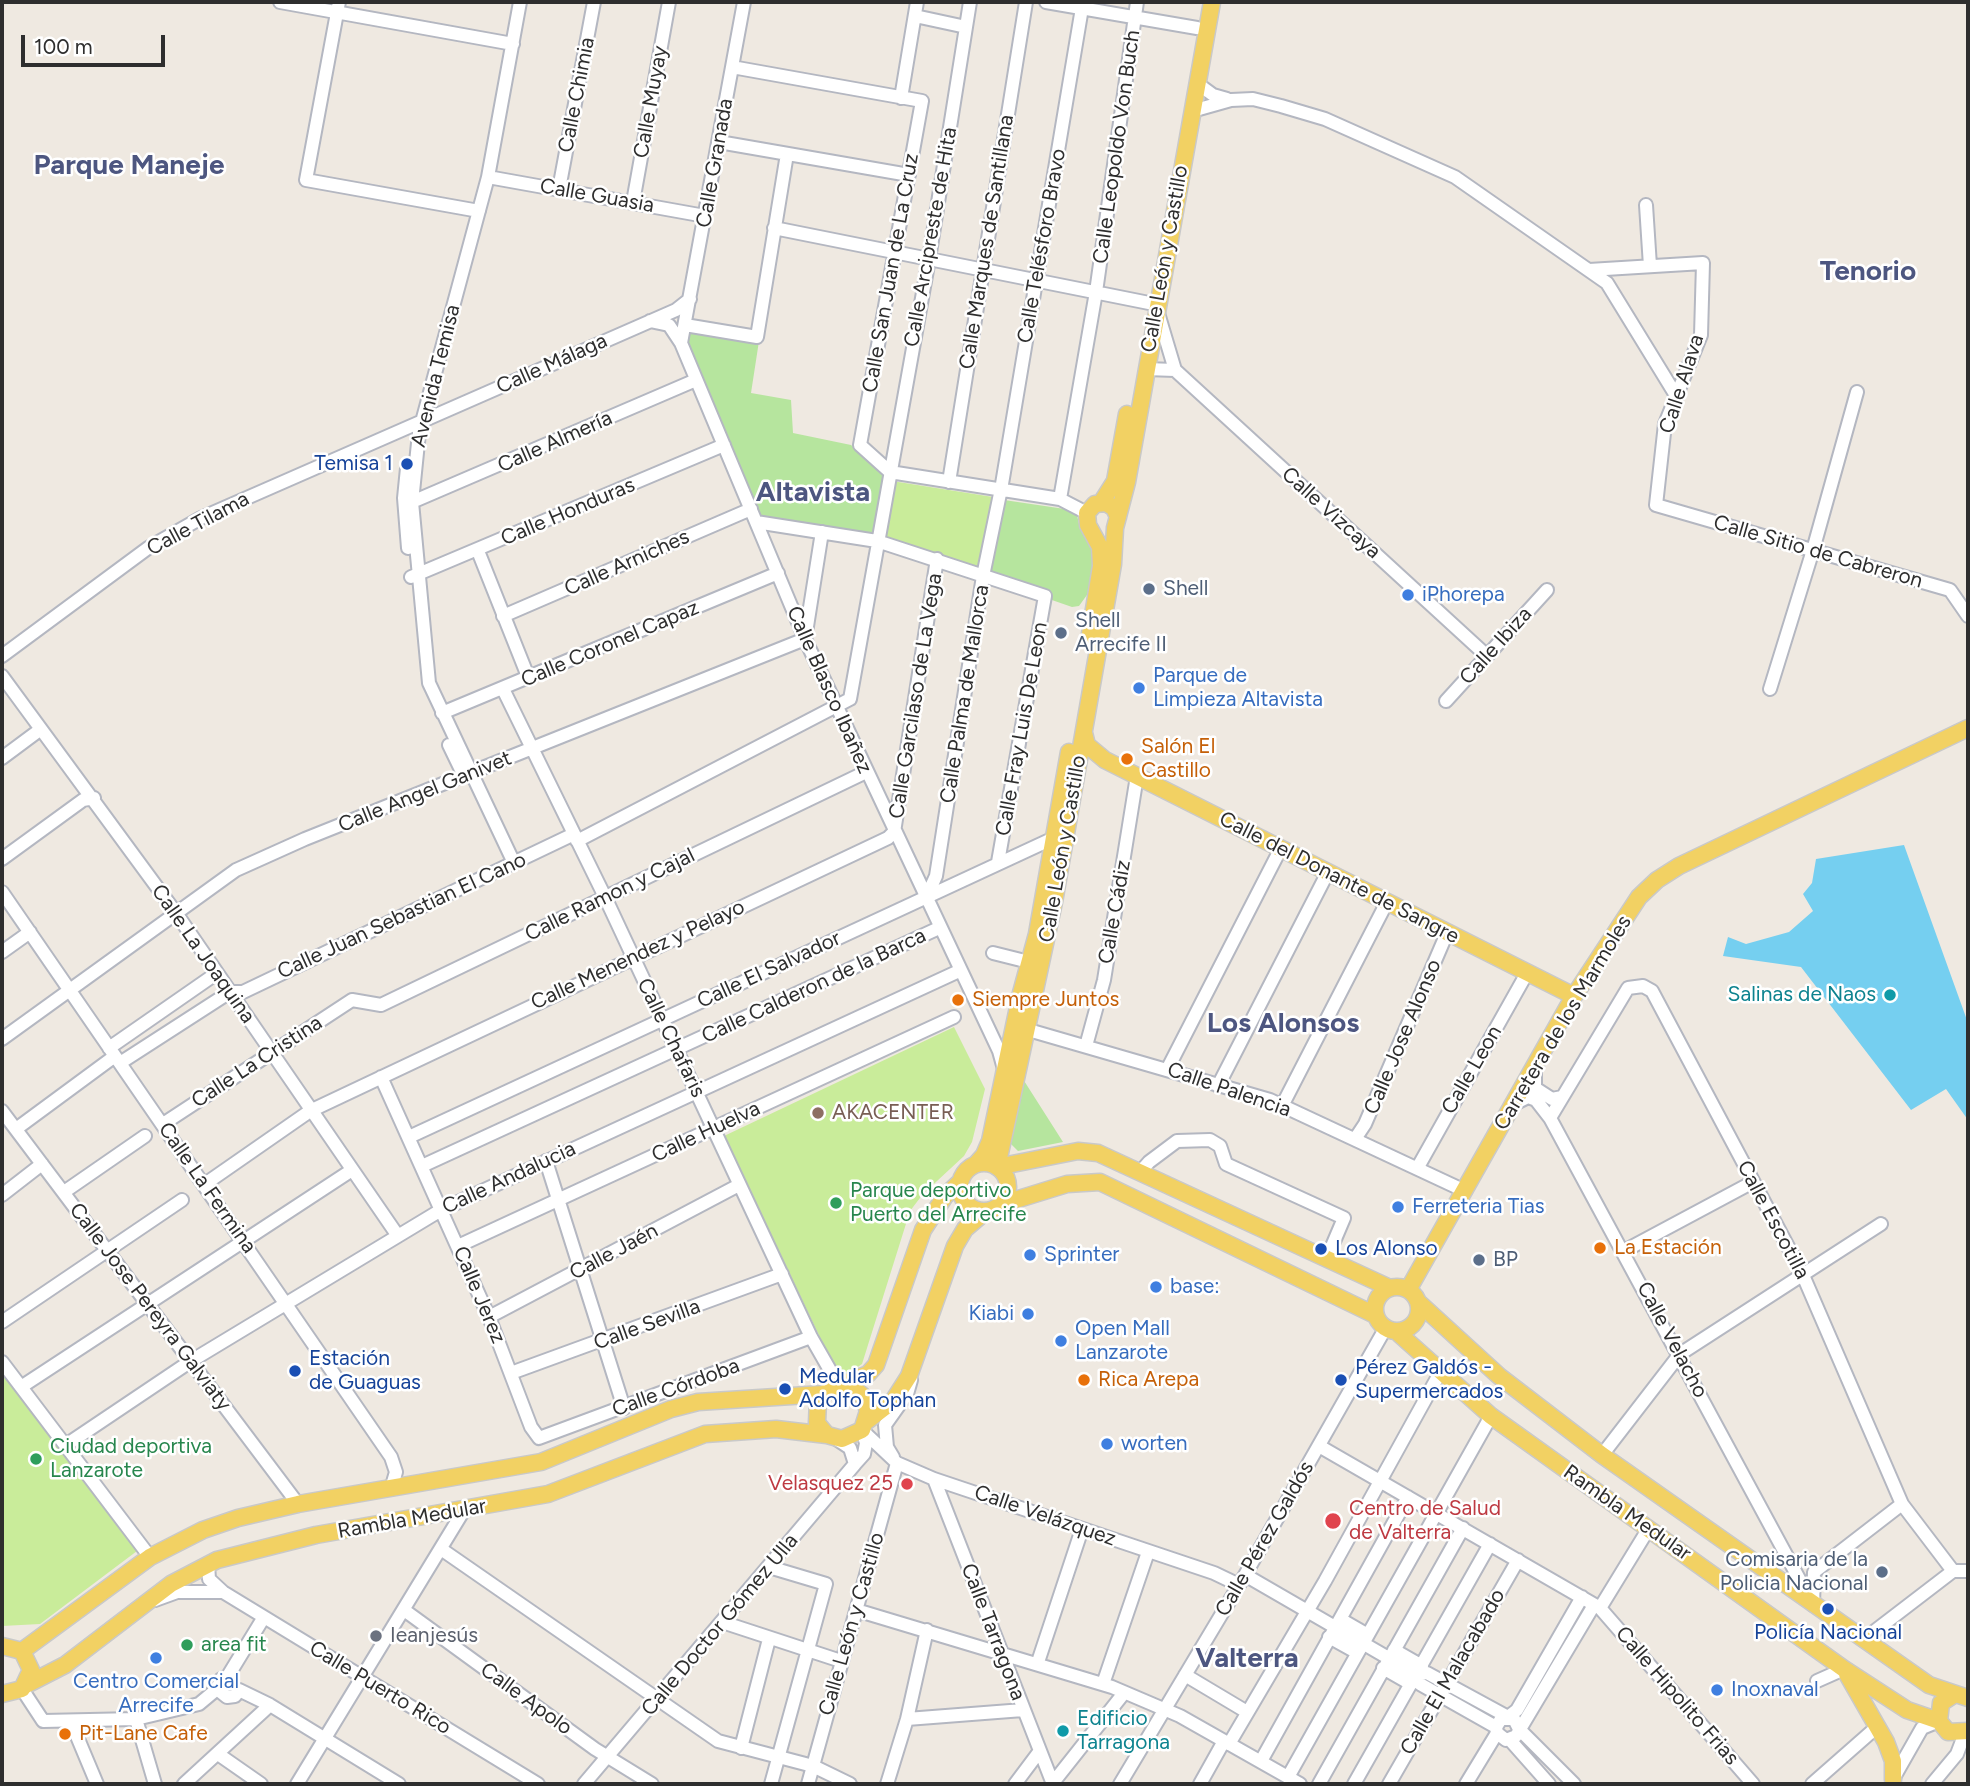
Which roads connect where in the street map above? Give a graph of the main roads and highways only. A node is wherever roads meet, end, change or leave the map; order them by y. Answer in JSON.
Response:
{"nodes":[{"id":1,"x":1201,"y":2,"type":"edge"},
{"id":2,"x":1212,"y":2,"type":"edge"},
{"id":3,"x":1153,"y":306,"type":"junction"},
{"id":4,"x":1101,"y":503,"type":"junction"},
{"id":5,"x":1117,"y":522,"type":"junction"},
{"id":6,"x":1095,"y":534,"type":"junction"},
{"id":7,"x":1968,"y":728,"type":"edge"},
{"id":8,"x":1083,"y":732,"type":"junction"},
{"id":9,"x":1105,"y":760,"type":"junction"},
{"id":10,"x":1078,"y":767,"type":"junction"},
{"id":11,"x":1574,"y":996,"type":"junction"},
{"id":12,"x":1002,"y":1147,"type":"junction"},
{"id":13,"x":1029,"y":1162,"type":"junction"},
{"id":14,"x":976,"y":1164,"type":"junction"},
{"id":15,"x":997,"y":1167,"type":"junction"},
{"id":16,"x":960,"y":1182,"type":"junction"},
{"id":17,"x":992,"y":1208,"type":"junction"},
{"id":18,"x":1390,"y":1288,"type":"junction"},
{"id":19,"x":1413,"y":1296,"type":"junction"},
{"id":20,"x":1375,"y":1315,"type":"junction"},
{"id":21,"x":1391,"y":1330,"type":"junction"},
{"id":22,"x":839,"y":1386,"type":"junction"},
{"id":23,"x":823,"y":1394,"type":"junction"},
{"id":24,"x":864,"y":1425,"type":"junction"},
{"id":25,"x":831,"y":1436,"type":"junction"},
{"id":26,"x":2,"y":1646,"type":"edge"},
{"id":27,"x":22,"y":1651,"type":"junction"},
{"id":28,"x":1844,"y":1669,"type":"junction"},
{"id":29,"x":24,"y":1687,"type":"junction"},
{"id":30,"x":2,"y":1694,"type":"edge"},
{"id":31,"x":1962,"y":1696,"type":"edge"},
{"id":32,"x":1939,"y":1721,"type":"junction"},
{"id":33,"x":1967,"y":1732,"type":"edge"},
{"id":34,"x":1891,"y":1782,"type":"edge"}],
"edges":[{"from":1,"to":3,"type":"main road","name":"Calle León y Castillo"},
{"from":2,"to":3,"type":"main road","name":"Calle León y Castillo"},
{"from":3,"to":4,"type":"main road","name":"Calle León y Castillo"},
{"from":3,"to":5,"type":"main road","name":"Calle León y Castillo"},
{"from":4,"to":5,"type":"main road"},
{"from":4,"to":6,"type":"main road"},
{"from":5,"to":6,"type":"main road"},
{"from":5,"to":8,"type":"main road","name":"Calle León y Castillo"},
{"from":6,"to":14,"type":"main road","name":"Calle León y Castillo"},
{"from":7,"to":11,"type":"main road","name":"Carretera de los Marmoles"},
{"from":8,"to":9,"type":"main road","name":"Calle del Donante de Sangre"},
{"from":8,"to":10,"type":"main road","name":"Calle León y Castillo"},
{"from":9,"to":10,"type":"main road"},
{"from":9,"to":11,"type":"main road","name":"Calle del Donante de Sangre"},
{"from":10,"to":12,"type":"main road","name":"Calle León y Castillo"},
{"from":11,"to":19,"type":"main road","name":"Carretera de los Marmoles"},
{"from":12,"to":13,"type":"main road"},
{"from":12,"to":15,"type":"main road","name":"Calle León y Castillo"},
{"from":13,"to":15,"type":"main road"},
{"from":13,"to":18,"type":"main road"},
{"from":14,"to":15,"type":"main road"},
{"from":14,"to":16,"type":"main road"},
{"from":15,"to":17,"type":"main road"},
{"from":16,"to":17,"type":"main road"},
{"from":16,"to":22,"type":"main road"},
{"from":17,"to":20,"type":"main road"},
{"from":17,"to":24,"type":"main road"},
{"from":18,"to":19,"type":"main road"},
{"from":18,"to":20,"type":"main road"},
{"from":19,"to":21,"type":"main road"},
{"from":19,"to":31,"type":"main road","name":"Rambla Medular"},
{"from":20,"to":21,"type":"main road"},
{"from":21,"to":28,"type":"main road","name":"Rambla Medular"},
{"from":22,"to":23,"type":"main road"},
{"from":22,"to":24,"type":"main road"},
{"from":23,"to":25,"type":"main road"},
{"from":23,"to":27,"type":"main road","name":"Rambla Medular"},
{"from":24,"to":25,"type":"main road"},
{"from":25,"to":29,"type":"main road","name":"Rambla Medular"},
{"from":26,"to":27,"type":"main road"},
{"from":27,"to":29,"type":"main road"},
{"from":28,"to":32,"type":"main road","name":"Rambla Medular"},
{"from":28,"to":34,"type":"main road"},
{"from":29,"to":30,"type":"main road","name":"Rambla Medular"},
{"from":31,"to":32,"type":"main road"},
{"from":32,"to":33,"type":"main road","name":"Rambla Medular"}]}
